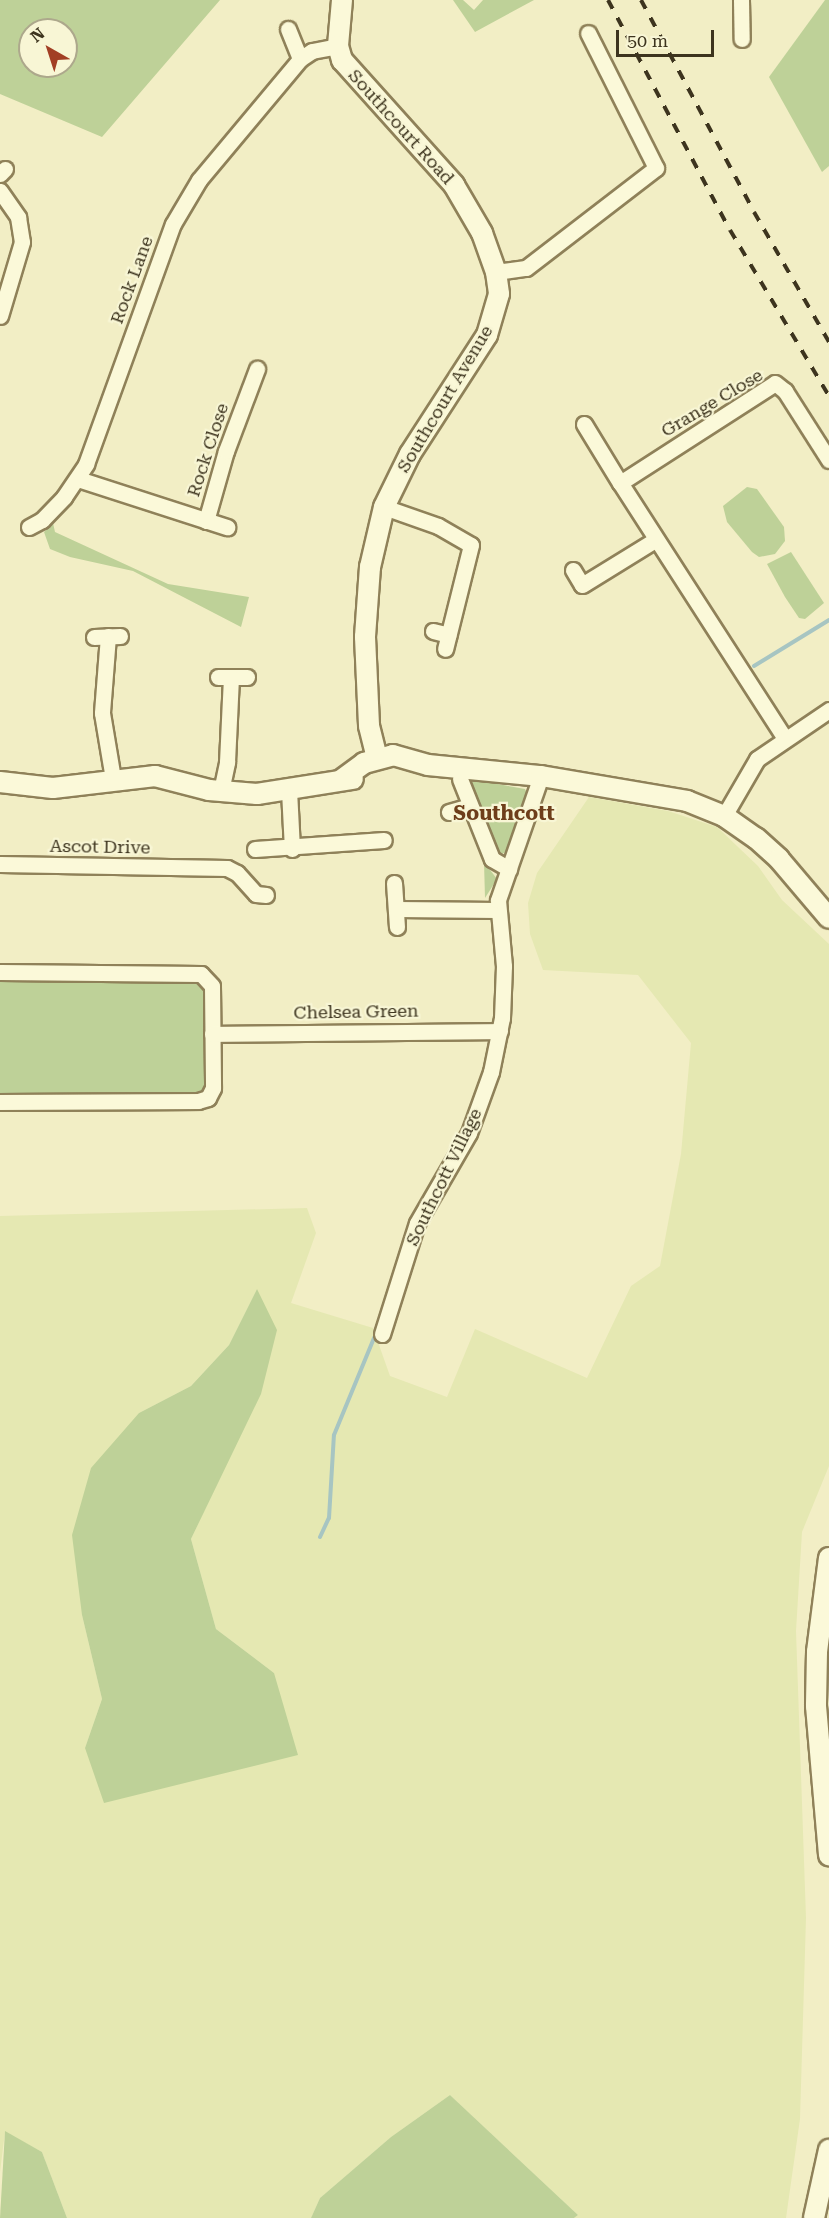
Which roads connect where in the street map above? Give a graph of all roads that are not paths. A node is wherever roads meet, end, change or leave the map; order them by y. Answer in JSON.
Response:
{"nodes":[{"id":1,"x":342,"y":0,"type":"edge"},
{"id":2,"x":741,"y":0,"type":"edge"},
{"id":3,"x":288,"y":29,"type":"dead end"},
{"id":4,"x":588,"y":33,"type":"dead end"},
{"id":5,"x":742,"y":39,"type":"dead end"},
{"id":6,"x":338,"y":46,"type":"junction"},
{"id":7,"x":300,"y":59,"type":"junction"},
{"id":8,"x":0,"y":191,"type":"edge"},
{"id":9,"x":496,"y":272,"type":"junction"},
{"id":10,"x":0,"y":314,"type":"edge"},
{"id":11,"x":256,"y":369,"type":"dead end"},
{"id":12,"x":584,"y":424,"type":"dead end"},
{"id":13,"x":829,"y":460,"type":"edge"},
{"id":14,"x":78,"y":479,"type":"junction"},
{"id":15,"x":620,"y":483,"type":"junction"},
{"id":16,"x":384,"y":507,"type":"junction"},
{"id":17,"x":206,"y":521,"type":"junction"},
{"id":18,"x":29,"y":527,"type":"dead end"},
{"id":19,"x":227,"y":527,"type":"dead end"},
{"id":20,"x":655,"y":540,"type":"junction"},
{"id":21,"x":573,"y":570,"type":"dead end"},
{"id":22,"x":433,"y":631,"type":"dead end"},
{"id":23,"x":107,"y":636,"type":"dead end"},
{"id":24,"x":232,"y":677,"type":"dead end"},
{"id":25,"x":829,"y":710,"type":"edge"},
{"id":26,"x":784,"y":737,"type":"junction"},
{"id":27,"x":377,"y":759,"type":"junction"},
{"id":28,"x":541,"y":776,"type":"junction"},
{"id":29,"x":113,"y":779,"type":"junction"},
{"id":30,"x":460,"y":779,"type":"dead end"},
{"id":31,"x":0,"y":782,"type":"edge"},
{"id":32,"x":289,"y":790,"type":"junction"},
{"id":33,"x":221,"y":791,"type":"junction"},
{"id":34,"x":470,"y":806,"type":"junction"},
{"id":35,"x":449,"y":812,"type":"dead end"},
{"id":36,"x":724,"y":816,"type":"junction"},
{"id":37,"x":384,"y":840,"type":"dead end"},
{"id":38,"x":255,"y":849,"type":"dead end"},
{"id":39,"x":292,"y":849,"type":"junction"},
{"id":40,"x":0,"y":864,"type":"edge"},
{"id":41,"x":508,"y":869,"type":"junction"},
{"id":42,"x":394,"y":883,"type":"dead end"},
{"id":43,"x":266,"y":895,"type":"dead end"},
{"id":44,"x":397,"y":909,"type":"junction"},
{"id":45,"x":496,"y":910,"type":"junction"},
{"id":46,"x":829,"y":918,"type":"edge"},
{"id":47,"x":397,"y":927,"type":"dead end"},
{"id":48,"x":0,"y":972,"type":"edge"},
{"id":49,"x":500,"y":1031,"type":"junction"},
{"id":50,"x":212,"y":1034,"type":"junction"},
{"id":51,"x":0,"y":1102,"type":"edge"},
{"id":52,"x":382,"y":1334,"type":"dead end"},
{"id":53,"x":829,"y":1558,"type":"edge"},
{"id":54,"x":829,"y":1855,"type":"edge"},
{"id":55,"x":829,"y":2150,"type":"edge"},
{"id":56,"x":814,"y":2218,"type":"edge"}],
"edges":[{"from":1,"to":6,"type":"street"},
{"from":2,"to":5,"type":"street"},
{"from":3,"to":7,"type":"street"},
{"from":4,"to":9,"type":"street"},
{"from":6,"to":7,"type":"street","name":"Rock Lane"},
{"from":6,"to":9,"type":"street","name":"Southcourt Road"},
{"from":7,"to":14,"type":"street","name":"Rock Lane"},
{"from":8,"to":10,"type":"street"},
{"from":9,"to":16,"type":"street","name":"Southcourt Avenue"},
{"from":11,"to":17,"type":"street","name":"Rock Close"},
{"from":12,"to":15,"type":"street"},
{"from":13,"to":15,"type":"street","name":"Grange Close"},
{"from":14,"to":17,"type":"street","name":"Rock Close"},
{"from":14,"to":18,"type":"street","name":"Rock Lane"},
{"from":15,"to":20,"type":"street"},
{"from":16,"to":22,"type":"street"},
{"from":16,"to":27,"type":"street","name":"Southcourt Avenue"},
{"from":17,"to":19,"type":"street","name":"Rock Close"},
{"from":20,"to":21,"type":"street"},
{"from":20,"to":26,"type":"street"},
{"from":23,"to":29,"type":"street"},
{"from":24,"to":33,"type":"street"},
{"from":25,"to":26,"type":"street"},
{"from":26,"to":36,"type":"street"},
{"from":27,"to":28,"type":"street"},
{"from":27,"to":32,"type":"street"},
{"from":28,"to":36,"type":"street"},
{"from":28,"to":41,"type":"street","name":"Southcott Village"},
{"from":29,"to":31,"type":"street"},
{"from":29,"to":33,"type":"street"},
{"from":30,"to":34,"type":"street"},
{"from":32,"to":33,"type":"street"},
{"from":32,"to":39,"type":"street"},
{"from":34,"to":35,"type":"street"},
{"from":34,"to":41,"type":"street"},
{"from":36,"to":46,"type":"street"},
{"from":37,"to":39,"type":"street"},
{"from":38,"to":39,"type":"street"},
{"from":40,"to":43,"type":"street","name":"Ascot Drive"},
{"from":41,"to":45,"type":"street","name":"Southcott Village"},
{"from":42,"to":44,"type":"street"},
{"from":44,"to":45,"type":"street"},
{"from":44,"to":47,"type":"street"},
{"from":45,"to":49,"type":"street","name":"Southcott Village"},
{"from":48,"to":50,"type":"street"},
{"from":49,"to":50,"type":"street","name":"Chelsea Green"},
{"from":49,"to":52,"type":"street","name":"Southcott Village"},
{"from":50,"to":51,"type":"street"},
{"from":53,"to":54,"type":"street"},
{"from":55,"to":56,"type":"street"}]}
